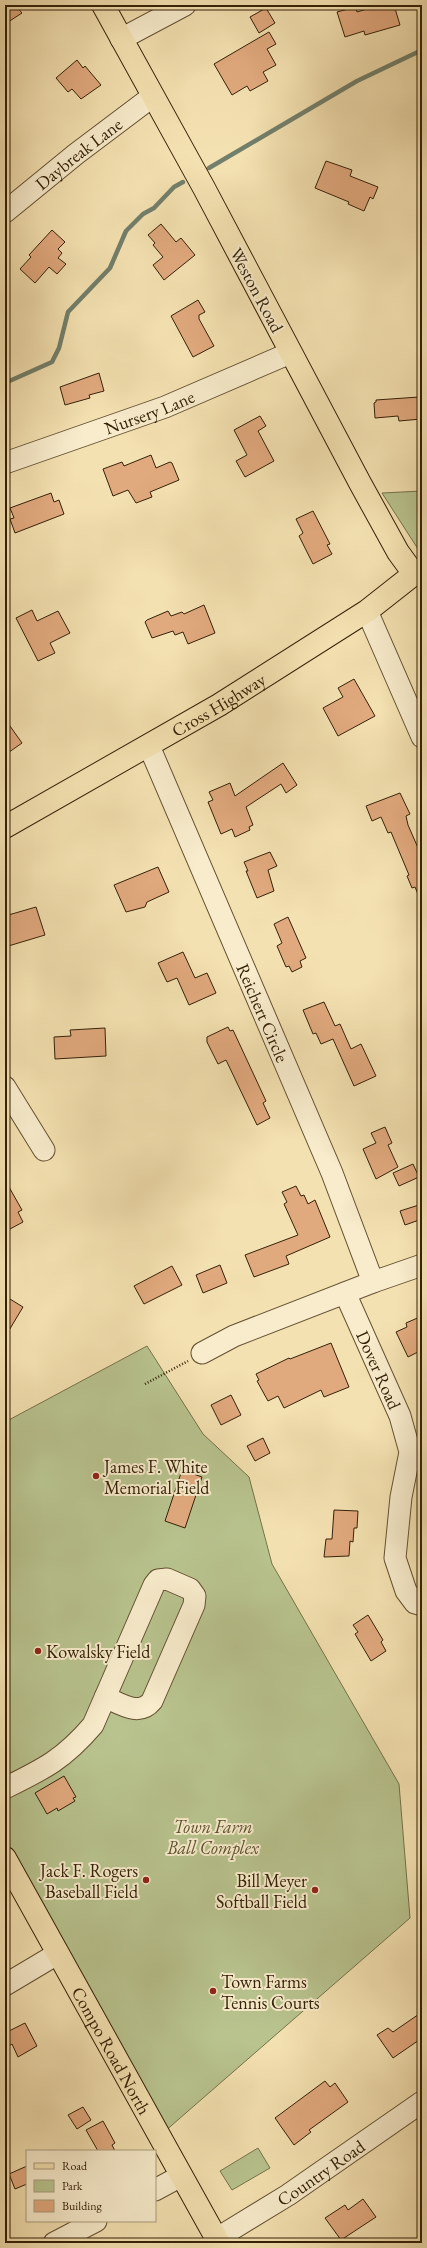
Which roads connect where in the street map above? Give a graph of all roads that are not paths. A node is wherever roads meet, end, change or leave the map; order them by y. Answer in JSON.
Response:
{"nodes":[{"id":1,"x":103,"y":5,"type":"edge"},
{"id":2,"x":185,"y":5,"type":"edge"},
{"id":3,"x":121,"y":38,"type":"junction"},
{"id":4,"x":153,"y":96,"type":"junction"},
{"id":5,"x":5,"y":212,"type":"edge"},
{"id":6,"x":290,"y":353,"type":"junction"},
{"id":7,"x":5,"y":463,"type":"edge"},
{"id":8,"x":418,"y":571,"type":"edge"},
{"id":9,"x":367,"y":611,"type":"junction"},
{"id":10,"x":422,"y":737,"type":"edge"},
{"id":11,"x":149,"y":746,"type":"junction"},
{"id":12,"x":5,"y":827,"type":"edge"},
{"id":13,"x":5,"y":1087,"type":"edge"},
{"id":14,"x":44,"y":1150,"type":"dead end"},
{"id":15,"x":422,"y":1264,"type":"edge"},
{"id":16,"x":373,"y":1282,"type":"junction"},
{"id":17,"x":345,"y":1293,"type":"junction"},
{"id":18,"x":202,"y":1353,"type":"road end"},
{"id":19,"x":422,"y":1605,"type":"edge"},
{"id":20,"x":105,"y":1697,"type":"junction"},
{"id":21,"x":5,"y":1788,"type":"edge"},
{"id":22,"x":5,"y":1858,"type":"edge"},
{"id":23,"x":57,"y":1954,"type":"junction"},
{"id":24,"x":5,"y":1985,"type":"edge"},
{"id":25,"x":422,"y":2102,"type":"edge"},
{"id":26,"x":181,"y":2176,"type":"junction"},
{"id":27,"x":156,"y":2189,"type":"edge"},
{"id":28,"x":94,"y":2222,"type":"edge"},
{"id":29,"x":217,"y":2241,"type":"edge"},
{"id":30,"x":54,"y":2243,"type":"edge"}],
"edges":[{"from":1,"to":3,"type":"main road","name":"Weston Road"},
{"from":2,"to":3,"type":"street"},
{"from":3,"to":4,"type":"main road","name":"Weston Road"},
{"from":4,"to":5,"type":"street","name":"Daybreak Lane"},
{"from":4,"to":6,"type":"main road","name":"Weston Road"},
{"from":6,"to":7,"type":"street","name":"Nursery Lane"},
{"from":6,"to":8,"type":"main road","name":"Weston Road"},
{"from":8,"to":9,"type":"main road","name":"Cross Highway"},
{"from":9,"to":10,"type":"street"},
{"from":9,"to":11,"type":"main road","name":"Cross Highway"},
{"from":11,"to":12,"type":"main road","name":"Cross Highway"},
{"from":11,"to":16,"type":"street","name":"Reichert Circle"},
{"from":13,"to":14,"type":"street"},
{"from":15,"to":16,"type":"street"},
{"from":16,"to":17,"type":"street"},
{"from":17,"to":18,"type":"street"},
{"from":17,"to":19,"type":"street","name":"Dover Road"},
{"from":20,"to":20,"type":"street"},
{"from":20,"to":21,"type":"street"},
{"from":22,"to":23,"type":"main road","name":"Compo Road North"},
{"from":23,"to":24,"type":"street"},
{"from":23,"to":26,"type":"main road","name":"Compo Road North"},
{"from":25,"to":29,"type":"street","name":"Country Road"},
{"from":26,"to":27,"type":"street"},
{"from":26,"to":29,"type":"main road","name":"Compo Road North"},
{"from":28,"to":30,"type":"street"}]}
